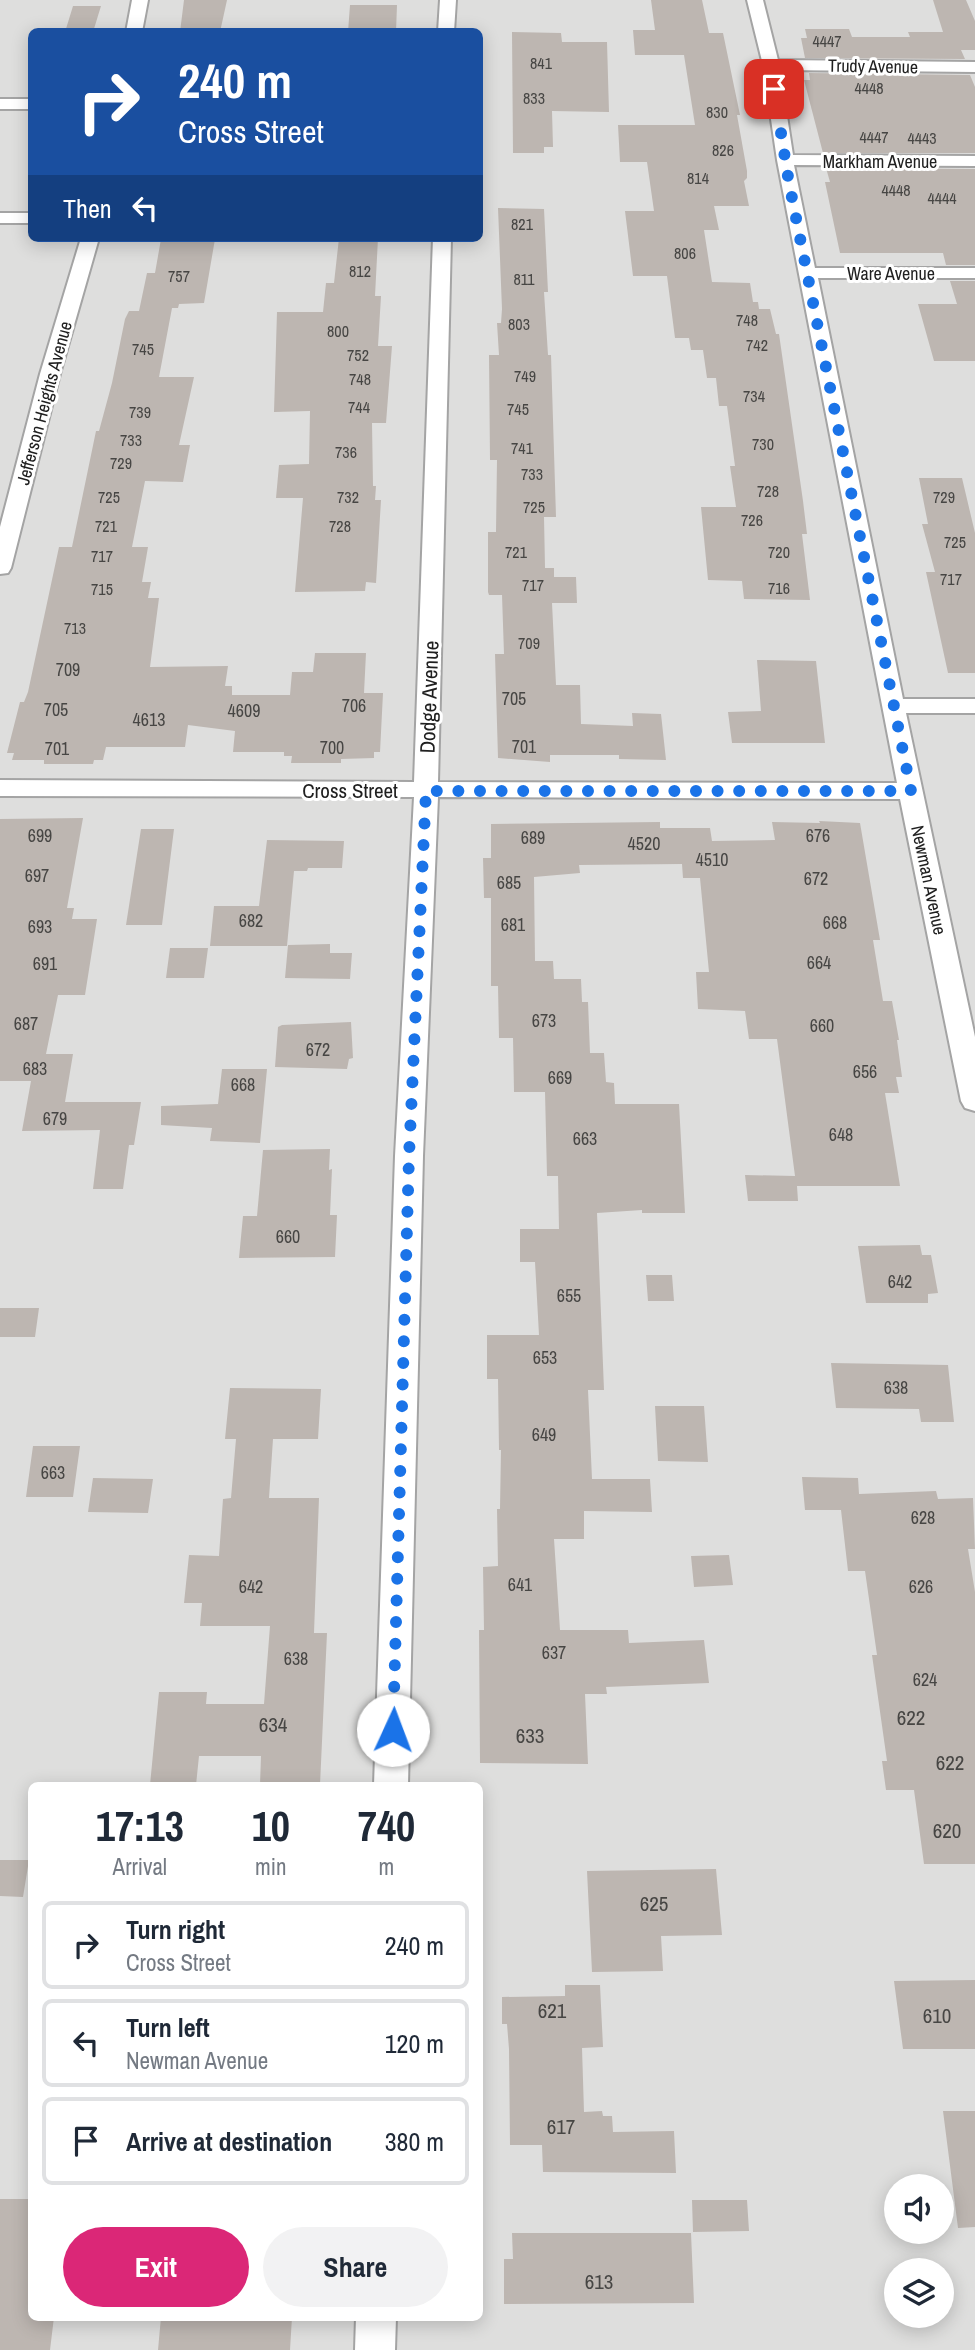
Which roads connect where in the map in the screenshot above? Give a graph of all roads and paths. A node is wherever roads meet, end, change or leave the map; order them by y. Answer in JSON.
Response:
{"nodes":[{"id":1,"x":140,"y":0,"type":"edge"},
{"id":2,"x":447,"y":0,"type":"edge"},
{"id":3,"x":755,"y":0,"type":"edge"},
{"id":4,"x":135,"y":28,"type":"edge"},
{"id":5,"x":446,"y":28,"type":"edge"},
{"id":6,"x":771,"y":65,"type":"junction"},
{"id":7,"x":975,"y":66,"type":"edge"},
{"id":8,"x":0,"y":104,"type":"edge"},
{"id":9,"x":28,"y":104,"type":"edge"},
{"id":10,"x":785,"y":160,"type":"junction"},
{"id":11,"x":975,"y":161,"type":"edge"},
{"id":12,"x":0,"y":218,"type":"edge"},
{"id":13,"x":28,"y":218,"type":"edge"},
{"id":14,"x":89,"y":242,"type":"edge"},
{"id":15,"x":442,"y":242,"type":"edge"},
{"id":16,"x":807,"y":273,"type":"junction"},
{"id":17,"x":975,"y":273,"type":"edge"},
{"id":18,"x":0,"y":568,"type":"edge"},
{"id":19,"x":893,"y":706,"type":"junction"},
{"id":20,"x":975,"y":706,"type":"edge"},
{"id":21,"x":0,"y":789,"type":"edge"},
{"id":22,"x":426,"y":791,"type":"junction"},
{"id":23,"x":911,"y":791,"type":"junction"},
{"id":24,"x":975,"y":1101,"type":"edge"},
{"id":25,"x":391,"y":1782,"type":"edge"},
{"id":26,"x":376,"y":2321,"type":"edge"},
{"id":27,"x":375,"y":2350,"type":"edge"}],
"edges":[{"from":1,"to":4,"type":"street"},
{"from":2,"to":5,"type":"street"},
{"from":3,"to":6,"type":"street","name":"Newman Avenue"},
{"from":6,"to":7,"type":"street","name":"Trudy Avenue"},
{"from":6,"to":10,"type":"street","name":"Newman Avenue"},
{"from":8,"to":9,"type":"street"},
{"from":10,"to":11,"type":"street","name":"Markham Avenue"},
{"from":10,"to":16,"type":"street","name":"Newman Avenue"},
{"from":12,"to":13,"type":"street"},
{"from":14,"to":18,"type":"street","name":"Jefferson Heights Avenue"},
{"from":15,"to":22,"type":"street","name":"Dodge Avenue"},
{"from":16,"to":17,"type":"street","name":"Ware Avenue"},
{"from":16,"to":19,"type":"street","name":"Newman Avenue"},
{"from":19,"to":20,"type":"street"},
{"from":19,"to":23,"type":"street","name":"Newman Avenue"},
{"from":21,"to":22,"type":"street","name":"Cross Street"},
{"from":22,"to":23,"type":"street","name":"Cross Street"},
{"from":22,"to":25,"type":"street","name":"Dodge Avenue"},
{"from":23,"to":24,"type":"street","name":"Newman Avenue"},
{"from":26,"to":27,"type":"street"}]}
